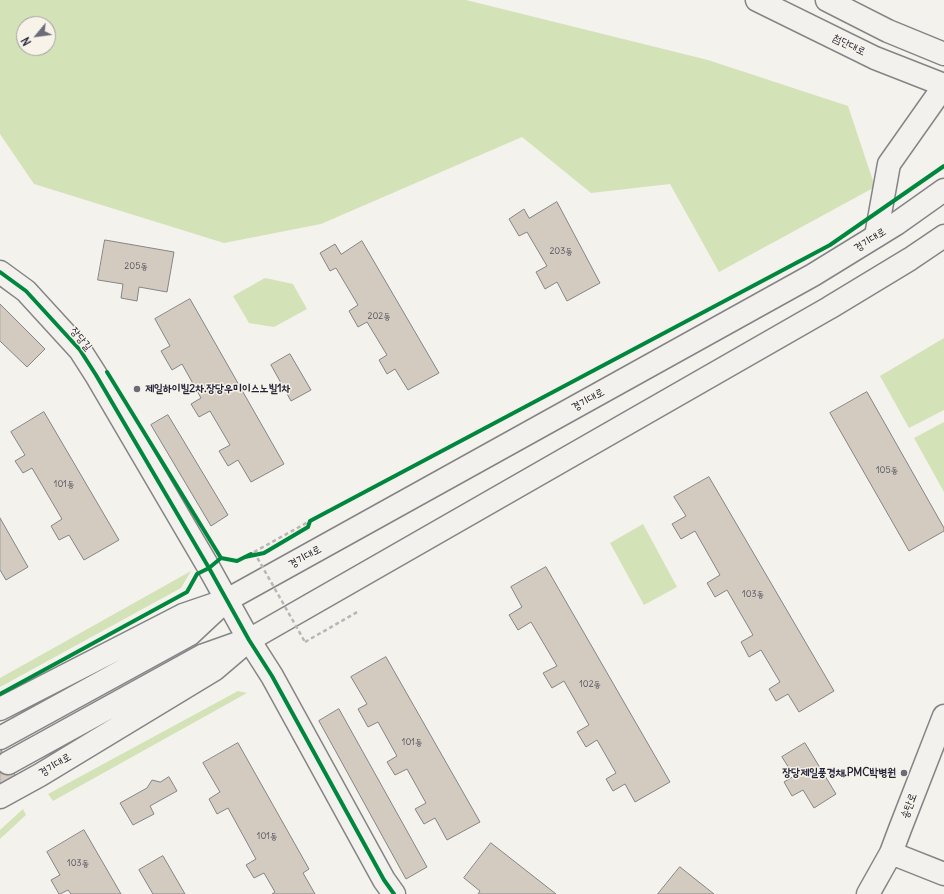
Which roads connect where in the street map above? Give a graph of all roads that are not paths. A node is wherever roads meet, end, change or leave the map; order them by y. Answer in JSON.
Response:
{"nodes":[{"id":1,"x":757,"y":0,"type":"edge"},
{"id":2,"x":827,"y":0,"type":"edge"},
{"id":3,"x":944,"y":54,"type":"edge"},
{"id":4,"x":944,"y":86,"type":"edge"},
{"id":5,"x":944,"y":190,"type":"edge"},
{"id":6,"x":876,"y":236,"type":"junction"},
{"id":7,"x":944,"y":236,"type":"edge"},
{"id":8,"x":0,"y":272,"type":"edge"},
{"id":9,"x":227,"y":600,"type":"junction"},
{"id":10,"x":249,"y":640,"type":"junction"},
{"id":11,"x":0,"y":709,"type":"edge"},
{"id":12,"x":944,"y":716,"type":"edge"},
{"id":13,"x":0,"y":738,"type":"edge"},
{"id":14,"x":8,"y":763,"type":"dead end"},
{"id":15,"x":0,"y":797,"type":"edge"},
{"id":16,"x":892,"y":853,"type":"junction"},
{"id":17,"x":944,"y":874,"type":"edge"},
{"id":18,"x":394,"y":894,"type":"edge"},
{"id":19,"x":868,"y":894,"type":"edge"}],
"edges":[{"from":1,"to":4,"type":"main road","name":"첨단대로"},
{"from":2,"to":3,"type":"main road"},
{"from":4,"to":6,"type":"main road"},
{"from":5,"to":6,"type":"main road","name":"경기대로"},
{"from":6,"to":9,"type":"main road","name":"경기대로"},
{"from":7,"to":10,"type":"main road","name":"경기대로"},
{"from":8,"to":9,"type":"main road","name":"장당길"},
{"from":9,"to":10,"type":"main road","name":"장당길"},
{"from":9,"to":11,"type":"main road","name":"경기대로"},
{"from":9,"to":13,"type":"main road","name":"경기대로"},
{"from":10,"to":14,"type":"main road","name":"경기대로"},
{"from":10,"to":15,"type":"main road","name":"경기대로"},
{"from":10,"to":18,"type":"main road","name":"장당길"},
{"from":12,"to":16,"type":"main road","name":"송탄로"},
{"from":16,"to":17,"type":"main road"},
{"from":16,"to":19,"type":"main road","name":"송탄로"}]}
